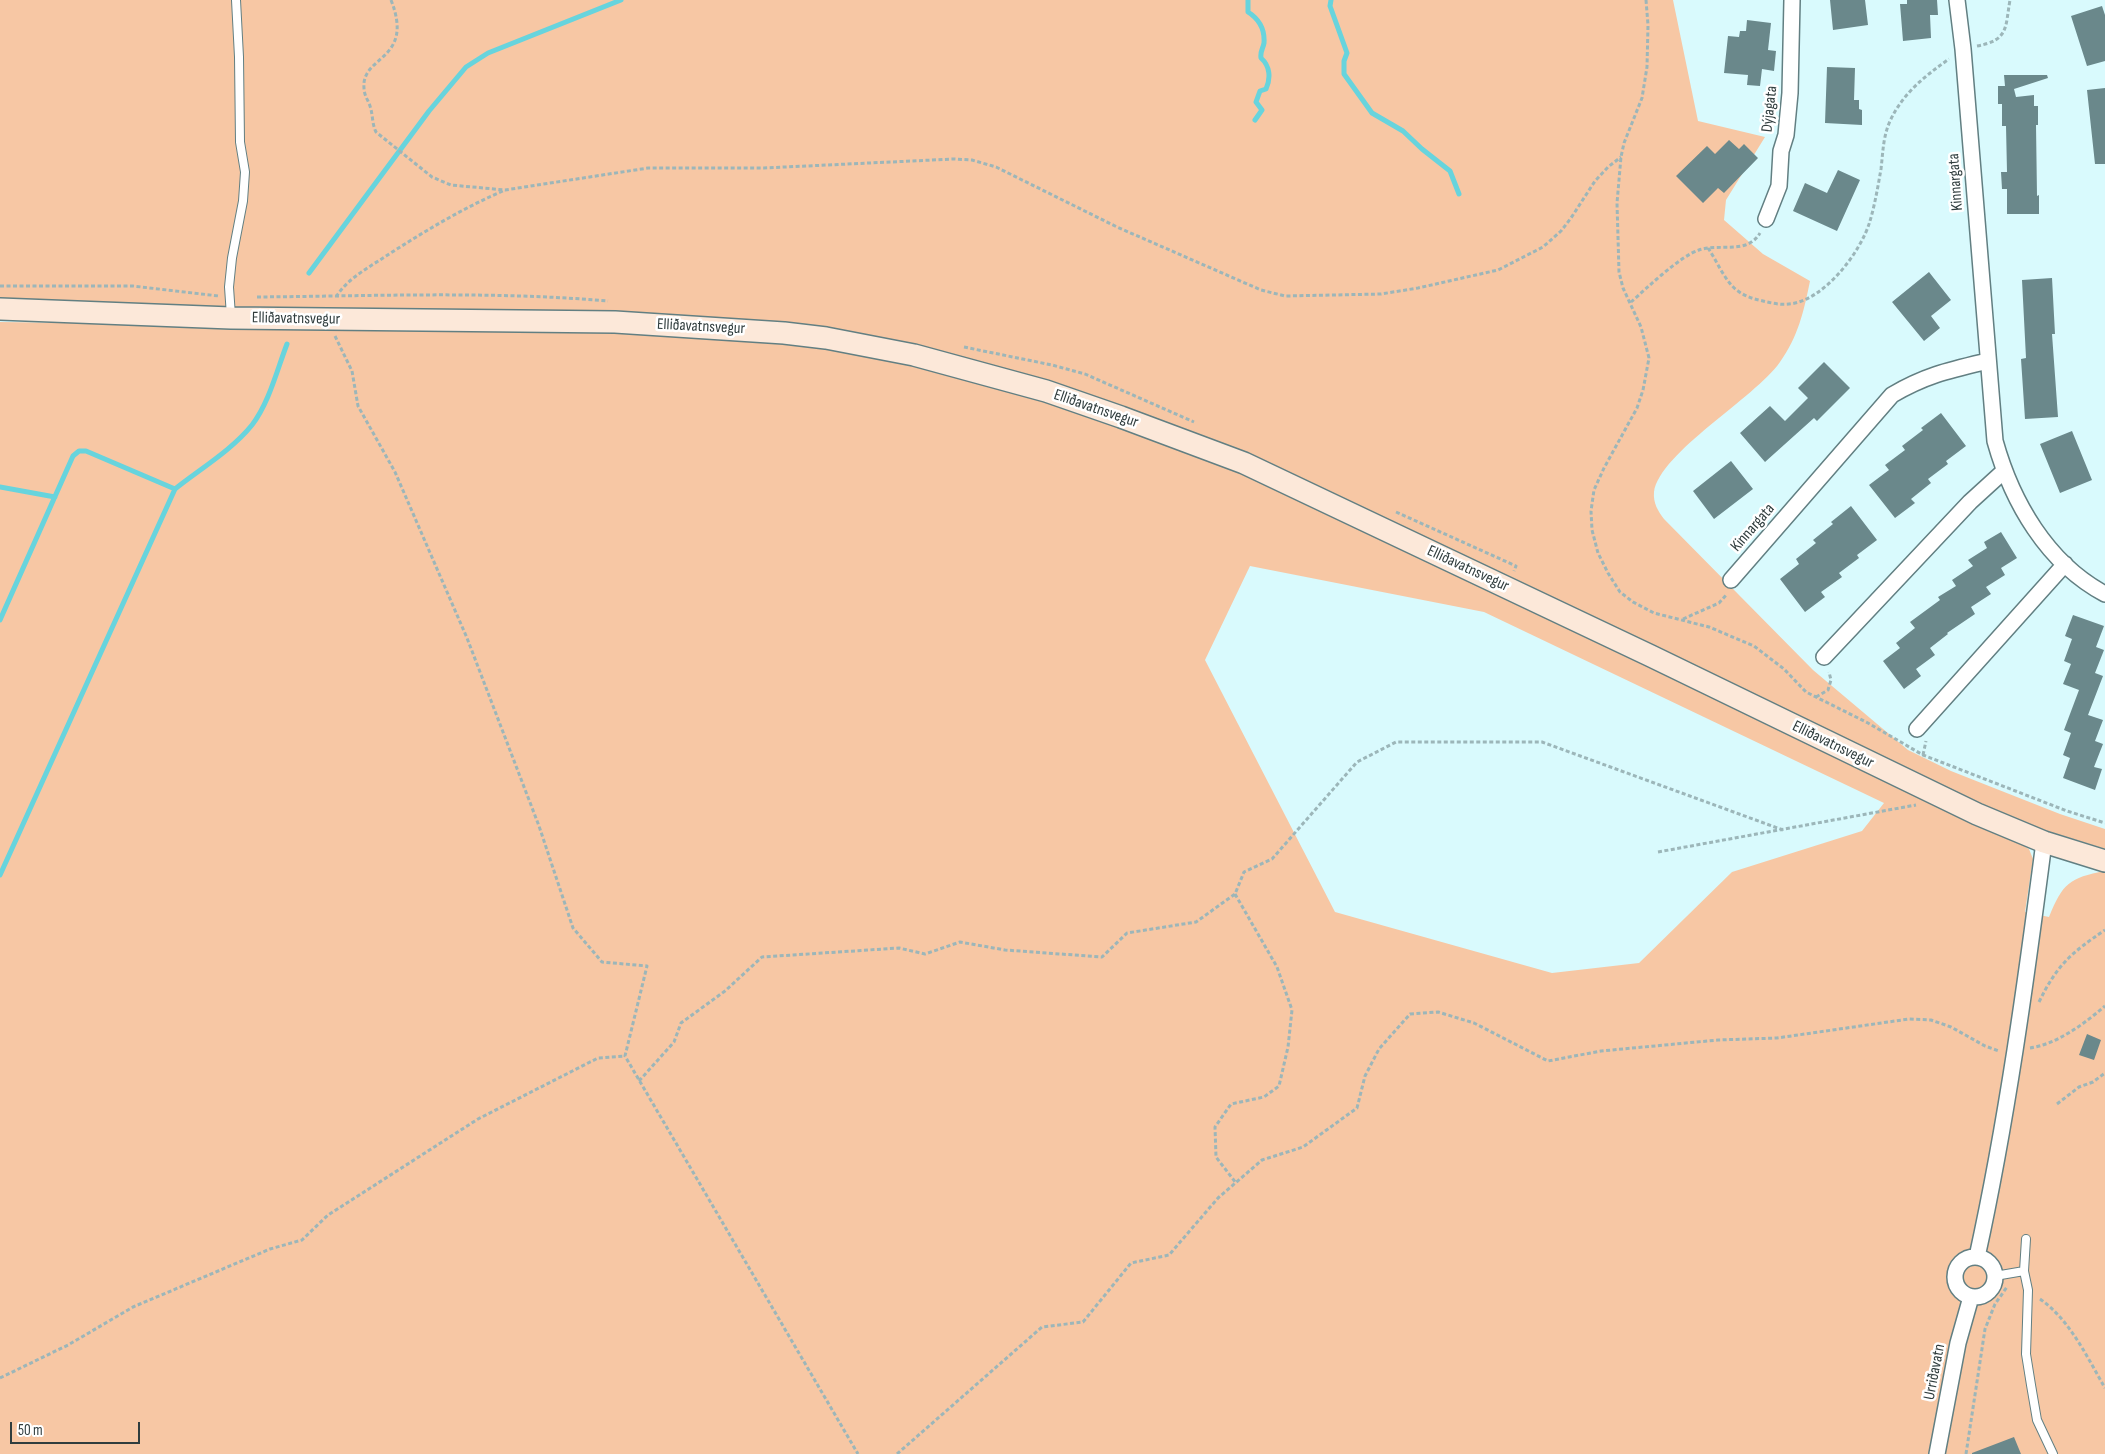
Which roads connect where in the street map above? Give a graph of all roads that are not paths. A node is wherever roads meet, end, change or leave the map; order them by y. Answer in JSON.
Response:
{"nodes":[{"id":1,"x":236,"y":0,"type":"edge"},
{"id":2,"x":1792,"y":0,"type":"edge"},
{"id":3,"x":1957,"y":0,"type":"edge"},
{"id":4,"x":1766,"y":219,"type":"road end"},
{"id":5,"x":230,"y":308,"type":"junction"},
{"id":6,"x":0,"y":309,"type":"edge"},
{"id":7,"x":1988,"y":361,"type":"junction"},
{"id":8,"x":2004,"y":471,"type":"junction"},
{"id":9,"x":2065,"y":564,"type":"junction"},
{"id":10,"x":1731,"y":580,"type":"road end"},
{"id":11,"x":2105,"y":594,"type":"edge"},
{"id":12,"x":1824,"y":657,"type":"road end"},
{"id":13,"x":1917,"y":729,"type":"dead end"},
{"id":14,"x":2044,"y":842,"type":"junction"},
{"id":15,"x":2105,"y":861,"type":"edge"},
{"id":16,"x":2026,"y":1239,"type":"dead end"},
{"id":17,"x":1977,"y":1257,"type":"junction"},
{"id":18,"x":2024,"y":1271,"type":"junction"},
{"id":19,"x":1995,"y":1276,"type":"junction"},
{"id":20,"x":1971,"y":1297,"type":"junction"},
{"id":21,"x":1937,"y":1454,"type":"edge"},
{"id":22,"x":2053,"y":1454,"type":"edge"}],
"edges":[{"from":1,"to":5,"type":"lane"},
{"from":2,"to":4,"type":"street","name":"Dýjagata"},
{"from":3,"to":7,"type":"street","name":"Kinnargata"},
{"from":5,"to":6,"type":"main road","name":"Elliðavatnsvegur"},
{"from":5,"to":14,"type":"main road","name":"Elliðavatnsvegur"},
{"from":7,"to":8,"type":"street","name":"Kinnargata"},
{"from":7,"to":10,"type":"street","name":"Kinnargata"},
{"from":8,"to":9,"type":"street","name":"Kinnargata"},
{"from":8,"to":12,"type":"street"},
{"from":9,"to":11,"type":"street","name":"Kinnargata"},
{"from":9,"to":13,"type":"street"},
{"from":14,"to":15,"type":"main road","name":"Elliðavatnsvegur"},
{"from":14,"to":17,"type":"street"},
{"from":16,"to":18,"type":"lane"},
{"from":17,"to":19,"type":"street"},
{"from":17,"to":20,"type":"street"},
{"from":18,"to":19,"type":"lane"},
{"from":18,"to":22,"type":"lane"},
{"from":19,"to":20,"type":"street"},
{"from":20,"to":21,"type":"street","name":"Urriðavatn"}]}
